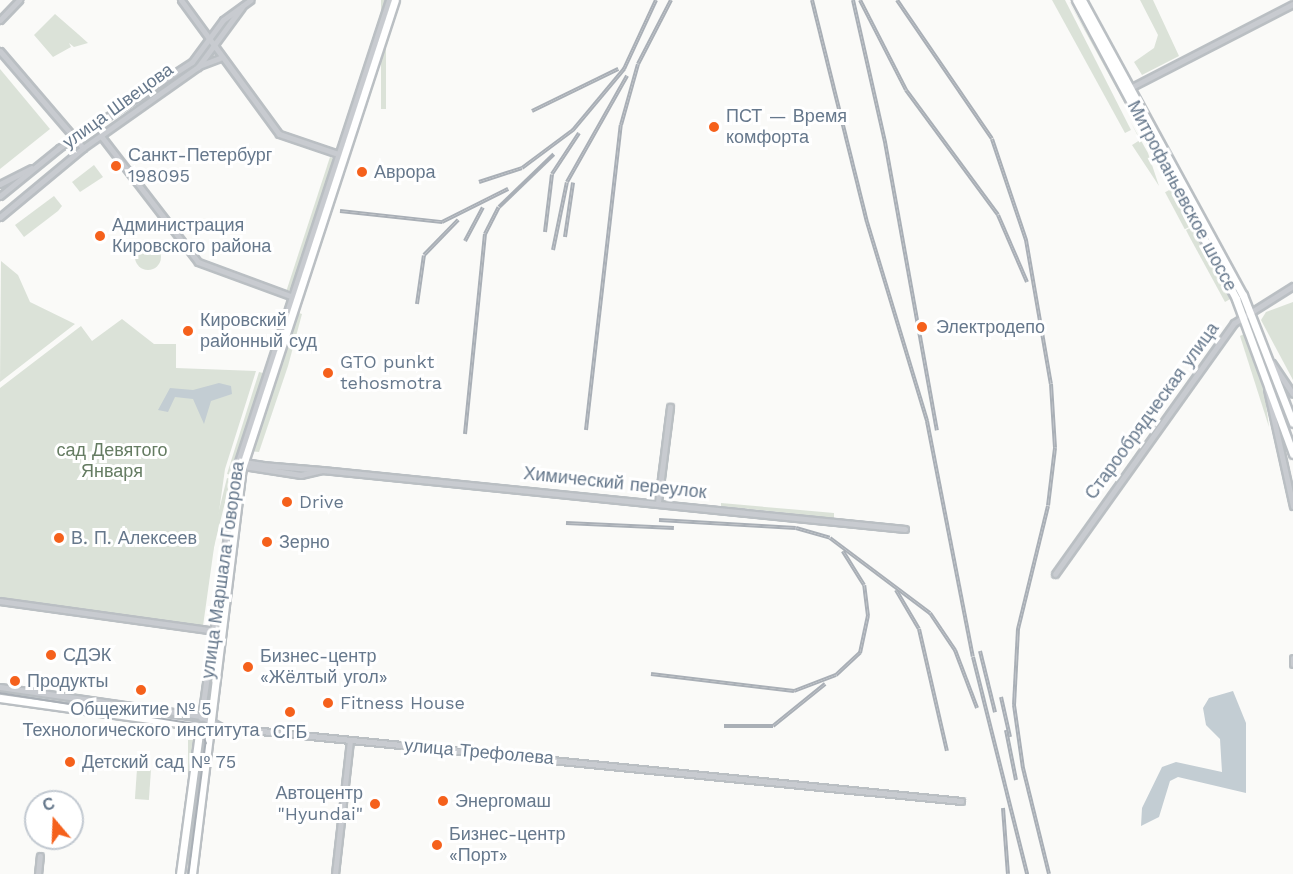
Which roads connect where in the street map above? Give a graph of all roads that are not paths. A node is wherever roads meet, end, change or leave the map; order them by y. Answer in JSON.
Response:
{"nodes":[{"id":1,"x":19,"y":0,"type":"edge"},
{"id":2,"x":181,"y":0,"type":"edge"},
{"id":3,"x":251,"y":0,"type":"edge"},
{"id":4,"x":389,"y":0,"type":"edge"},
{"id":5,"x":395,"y":0,"type":"edge"},
{"id":6,"x":1076,"y":0,"type":"edge"},
{"id":7,"x":1083,"y":0,"type":"edge"},
{"id":8,"x":1293,"y":4,"type":"edge"},
{"id":9,"x":242,"y":7,"type":"junction"},
{"id":10,"x":0,"y":20,"type":"edge"},
{"id":11,"x":206,"y":39,"type":"junction"},
{"id":12,"x":212,"y":48,"type":"junction"},
{"id":13,"x":0,"y":51,"type":"edge"},
{"id":14,"x":3,"y":57,"type":"edge"},
{"id":15,"x":219,"y":58,"type":"junction"},
{"id":16,"x":198,"y":67,"type":"junction"},
{"id":17,"x":1130,"y":88,"type":"junction"},
{"id":18,"x":100,"y":136,"type":"junction"},
{"id":19,"x":75,"y":140,"type":"junction"},
{"id":20,"x":82,"y":148,"type":"junction"},
{"id":21,"x":341,"y":155,"type":"junction"},
{"id":22,"x":35,"y":166,"type":"junction"},
{"id":23,"x":0,"y":184,"type":"edge"},
{"id":24,"x":0,"y":195,"type":"edge"},
{"id":25,"x":0,"y":217,"type":"edge"},
{"id":26,"x":1293,"y":286,"type":"edge"},
{"id":27,"x":294,"y":297,"type":"junction"},
{"id":28,"x":1246,"y":311,"type":"junction"},
{"id":29,"x":1272,"y":363,"type":"junction"},
{"id":30,"x":1264,"y":367,"type":"junction"},
{"id":31,"x":1293,"y":394,"type":"edge"},
{"id":32,"x":1280,"y":397,"type":"junction"},
{"id":33,"x":670,"y":407,"type":"dead end"},
{"id":34,"x":1293,"y":423,"type":"edge"},
{"id":35,"x":1293,"y":453,"type":"edge"},
{"id":36,"x":241,"y":465,"type":"junction"},
{"id":37,"x":658,"y":502,"type":"junction"},
{"id":38,"x":1293,"y":506,"type":"edge"},
{"id":39,"x":905,"y":529,"type":"dead end"},
{"id":40,"x":1054,"y":574,"type":"dead end"},
{"id":41,"x":0,"y":601,"type":"edge"},
{"id":42,"x":217,"y":631,"type":"junction"},
{"id":43,"x":1293,"y":658,"type":"edge"},
{"id":44,"x":1293,"y":664,"type":"edge"},
{"id":45,"x":0,"y":687,"type":"edge"},
{"id":46,"x":0,"y":698,"type":"edge"},
{"id":47,"x":201,"y":716,"type":"junction"},
{"id":48,"x":210,"y":724,"type":"junction"},
{"id":49,"x":200,"y":726,"type":"junction"},
{"id":50,"x":350,"y":741,"type":"junction"},
{"id":51,"x":962,"y":801,"type":"dead end"},
{"id":52,"x":40,"y":856,"type":"dead end"},
{"id":53,"x":38,"y":874,"type":"edge"},
{"id":54,"x":180,"y":874,"type":"edge"},
{"id":55,"x":192,"y":874,"type":"edge"},
{"id":56,"x":334,"y":874,"type":"edge"}],
"edges":[{"from":1,"to":10,"type":"street"},
{"from":2,"to":11,"type":"street"},
{"from":3,"to":9,"type":"street","name":"улица Швецова"},
{"from":4,"to":21,"type":"street","name":"улица Маршала Говорова"},
{"from":5,"to":21,"type":"main road","name":"улица Маршала Говорова"},
{"from":6,"to":28,"type":"main road","name":"Митрофаньевское шоссе"},
{"from":7,"to":17,"type":"main road","name":"Митрофаньевское шоссе"},
{"from":8,"to":17,"type":"street"},
{"from":9,"to":11,"type":"street","name":"улица Швецова"},
{"from":9,"to":12,"type":"street","name":"улица Швецова"},
{"from":11,"to":12,"type":"street"},
{"from":11,"to":19,"type":"street","name":"улица Швецова"},
{"from":12,"to":15,"type":"street"},
{"from":12,"to":16,"type":"street","name":"улица Швецова"},
{"from":13,"to":14,"type":"street"},
{"from":14,"to":19,"type":"street"},
{"from":15,"to":16,"type":"street"},
{"from":15,"to":21,"type":"street"},
{"from":16,"to":18,"type":"street","name":"улица Швецова"},
{"from":17,"to":28,"type":"main road","name":"Митрофаньевское шоссе"},
{"from":18,"to":20,"type":"street","name":"улица Швецова"},
{"from":18,"to":27,"type":"street"},
{"from":19,"to":20,"type":"street"},
{"from":19,"to":22,"type":"street","name":"улица Швецова"},
{"from":20,"to":25,"type":"street","name":"улица Швецова"},
{"from":21,"to":27,"type":"main road","name":"улица Маршала Говорова"},
{"from":22,"to":23,"type":"street"},
{"from":22,"to":24,"type":"street"},
{"from":26,"to":28,"type":"street","name":"Старообрядческая улица"},
{"from":27,"to":36,"type":"main road","name":"улица Маршала Говорова"},
{"from":28,"to":29,"type":"main road","name":"Митрофаньевское шоссе"},
{"from":28,"to":30,"type":"main road","name":"Митрофаньевское шоссе"},
{"from":28,"to":40,"type":"street","name":"Старообрядческая улица"},
{"from":29,"to":31,"type":"street"},
{"from":29,"to":32,"type":"main road","name":"Митрофаньевское шоссе"},
{"from":30,"to":32,"type":"main road","name":"Митрофаньевское шоссе"},
{"from":30,"to":38,"type":"street"},
{"from":32,"to":34,"type":"main road"},
{"from":32,"to":35,"type":"main road"},
{"from":33,"to":37,"type":"street"},
{"from":36,"to":37,"type":"street","name":"Химический переулок"},
{"from":36,"to":42,"type":"main road","name":"улица Маршала Говорова"},
{"from":37,"to":39,"type":"street","name":"Химический переулок"},
{"from":41,"to":42,"type":"street"},
{"from":42,"to":47,"type":"street","name":"улица Маршала Говорова"},
{"from":42,"to":48,"type":"main road","name":"улица Маршала Говорова"},
{"from":43,"to":44,"type":"street"},
{"from":45,"to":47,"type":"street"},
{"from":46,"to":49,"type":"main road"},
{"from":47,"to":48,"type":"street"},
{"from":47,"to":49,"type":"street","name":"улица Маршала Говорова"},
{"from":48,"to":50,"type":"street","name":"улица Трефолева"},
{"from":48,"to":55,"type":"main road","name":"улица Маршала Говорова"},
{"from":49,"to":54,"type":"main road","name":"улица Маршала Говорова"},
{"from":50,"to":51,"type":"street","name":"улица Трефолева"},
{"from":50,"to":56,"type":"street"},
{"from":52,"to":53,"type":"street"}]}
